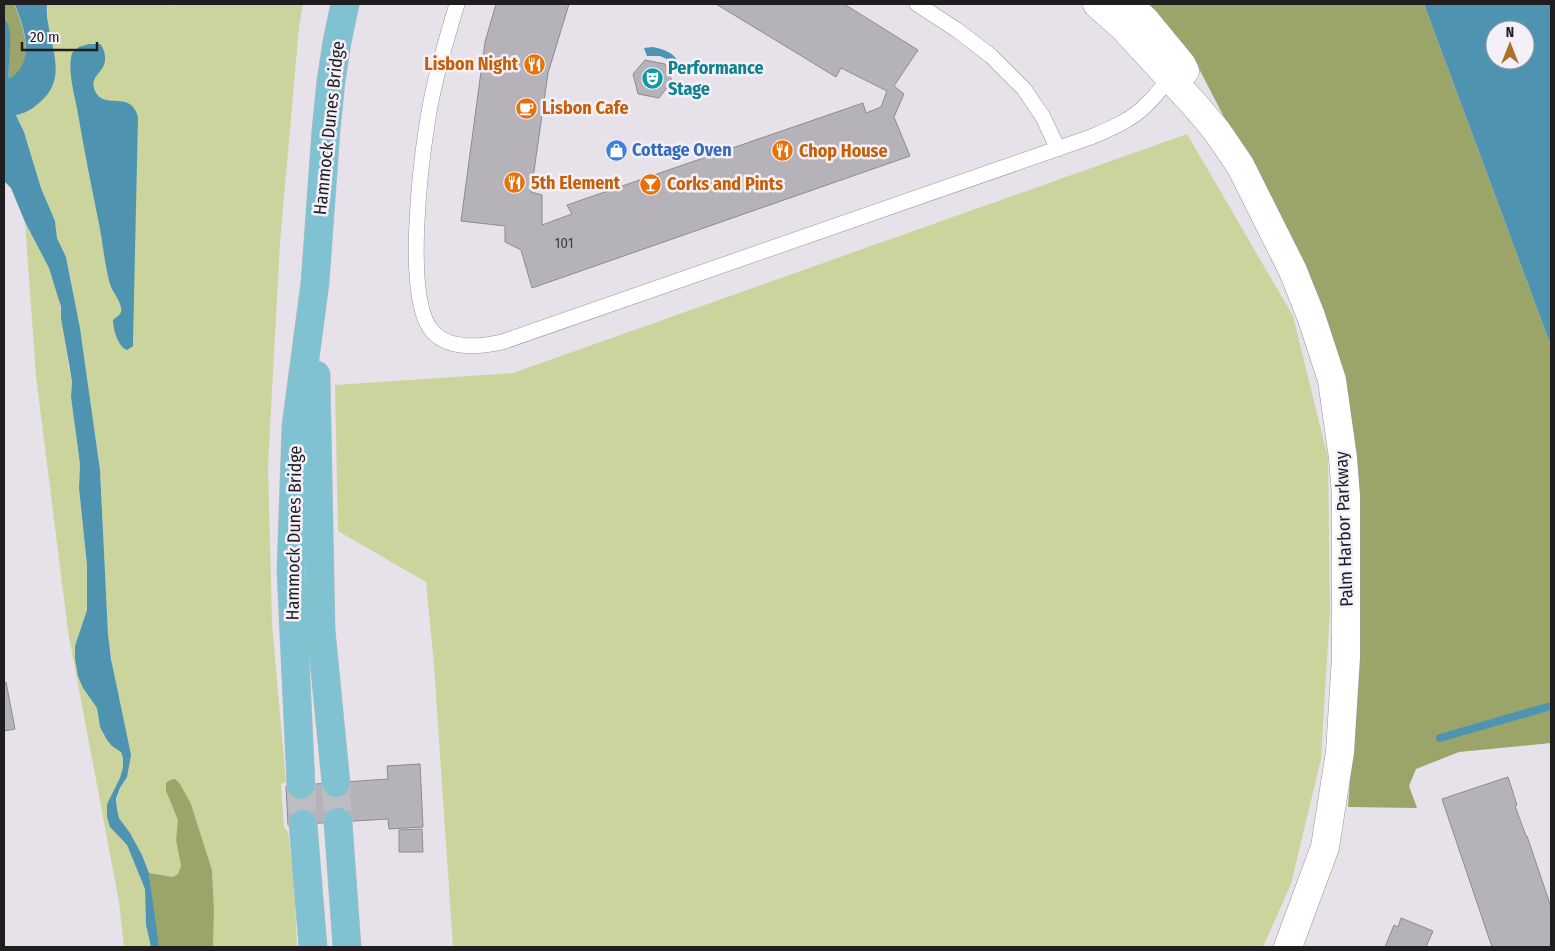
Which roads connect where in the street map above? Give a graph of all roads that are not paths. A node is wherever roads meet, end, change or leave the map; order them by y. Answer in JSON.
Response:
{"nodes":[{"id":1,"x":346,"y":4,"type":"edge"},
{"id":2,"x":457,"y":4,"type":"edge"},
{"id":3,"x":917,"y":4,"type":"edge"},
{"id":4,"x":1097,"y":4,"type":"edge"},
{"id":5,"x":1128,"y":4,"type":"edge"},
{"id":6,"x":1176,"y":71,"type":"junction"},
{"id":7,"x":1058,"y":149,"type":"junction"},
{"id":8,"x":315,"y":283,"type":"junction"},
{"id":9,"x":336,"y":783,"type":"tunnel mouth"},
{"id":10,"x":301,"y":785,"type":"tunnel mouth"},
{"id":11,"x":338,"y":822,"type":"tunnel mouth"},
{"id":12,"x":303,"y":824,"type":"tunnel mouth"},
{"id":13,"x":313,"y":947,"type":"edge"},
{"id":14,"x":347,"y":947,"type":"edge"},
{"id":15,"x":1288,"y":947,"type":"edge"}],
"edges":[{"from":1,"to":8,"type":"main road","name":"Hammock Dunes Bridge"},
{"from":2,"to":7,"type":"lane"},
{"from":3,"to":7,"type":"lane"},
{"from":4,"to":6,"type":"street","name":"Palm Harbor Parkway"},
{"from":5,"to":6,"type":"street","name":"Palm Harbor Parkway"},
{"from":6,"to":7,"type":"lane"},
{"from":6,"to":15,"type":"street","name":"Palm Harbor Parkway"},
{"from":8,"to":9,"type":"main road","name":"Hammock Dunes Bridge"},
{"from":8,"to":10,"type":"main road","name":"Hammock Dunes Bridge"},
{"from":11,"to":14,"type":"main road"},
{"from":12,"to":13,"type":"main road"}]}
